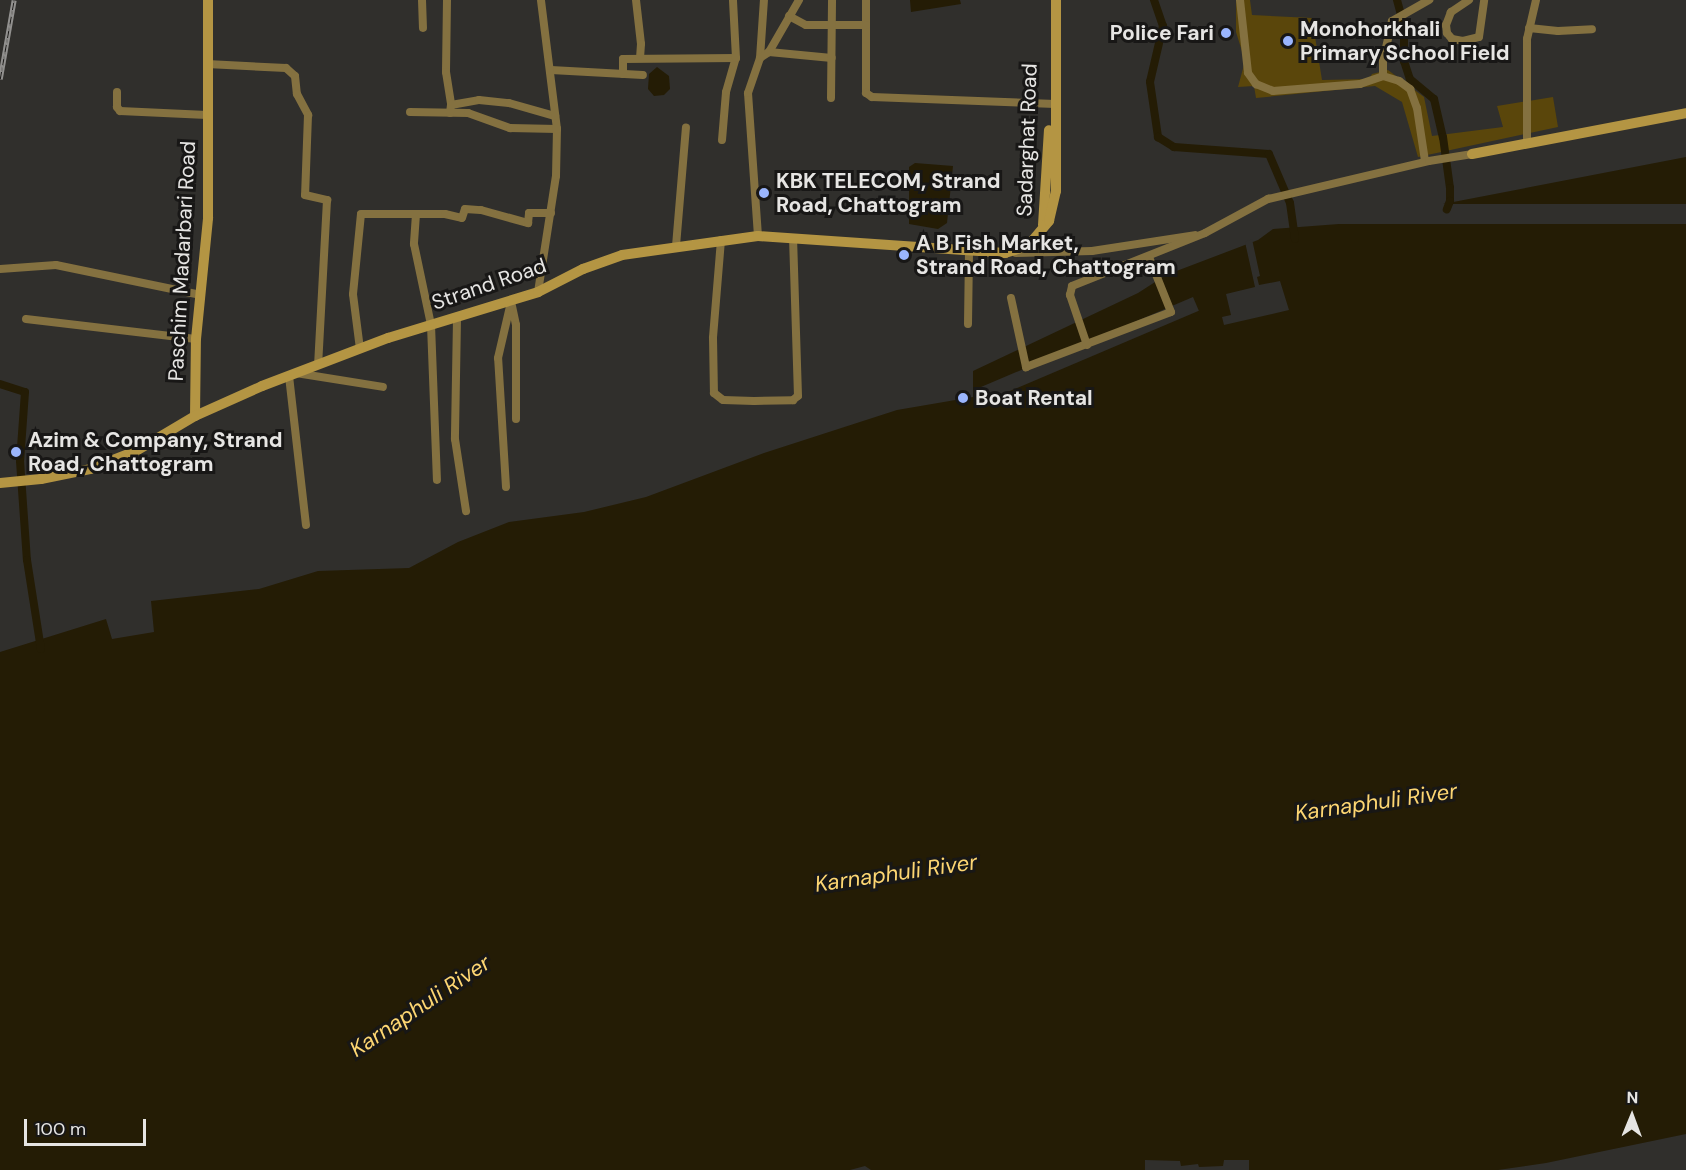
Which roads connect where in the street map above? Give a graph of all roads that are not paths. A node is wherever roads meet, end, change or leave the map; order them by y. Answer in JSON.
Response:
{"nodes":[{"id":1,"x":208,"y":0,"type":"edge"},
{"id":2,"x":422,"y":0,"type":"edge"},
{"id":3,"x":447,"y":0,"type":"edge"},
{"id":4,"x":541,"y":0,"type":"edge"},
{"id":5,"x":636,"y":0,"type":"edge"},
{"id":6,"x":733,"y":0,"type":"edge"},
{"id":7,"x":764,"y":0,"type":"edge"},
{"id":8,"x":799,"y":0,"type":"edge"},
{"id":9,"x":832,"y":0,"type":"edge"},
{"id":10,"x":866,"y":0,"type":"edge"},
{"id":11,"x":1049,"y":0,"type":"edge"},
{"id":12,"x":1056,"y":0,"type":"edge"},
{"id":13,"x":1240,"y":0,"type":"edge"},
{"id":14,"x":1429,"y":0,"type":"edge"},
{"id":15,"x":1469,"y":0,"type":"edge"},
{"id":16,"x":1484,"y":0,"type":"edge"},
{"id":17,"x":1536,"y":0,"type":"edge"},
{"id":18,"x":789,"y":16,"type":"junction"},
{"id":19,"x":866,"y":25,"type":"junction"},
{"id":20,"x":832,"y":26,"type":"junction"},
{"id":21,"x":423,"y":28,"type":"dead end"},
{"id":22,"x":1529,"y":28,"type":"junction"},
{"id":23,"x":1592,"y":29,"type":"dead end"},
{"id":24,"x":770,"y":52,"type":"junction"},
{"id":25,"x":640,"y":58,"type":"junction"},
{"id":26,"x":736,"y":58,"type":"junction"},
{"id":27,"x":760,"y":58,"type":"junction"},
{"id":28,"x":832,"y":58,"type":"junction"},
{"id":29,"x":207,"y":64,"type":"junction"},
{"id":30,"x":551,"y":70,"type":"junction"},
{"id":31,"x":622,"y":74,"type":"junction"},
{"id":32,"x":643,"y":75,"type":"dead end"},
{"id":33,"x":1383,"y":76,"type":"junction"},
{"id":34,"x":117,"y":92,"type":"dead end"},
{"id":35,"x":831,"y":98,"type":"dead end"},
{"id":36,"x":1052,"y":104,"type":"junction"},
{"id":37,"x":450,"y":109,"type":"junction"},
{"id":38,"x":410,"y":112,"type":"dead end"},
{"id":39,"x":1686,"y":112,"type":"edge"},
{"id":40,"x":207,"y":116,"type":"junction"},
{"id":41,"x":555,"y":116,"type":"junction"},
{"id":42,"x":686,"y":127,"type":"dead end"},
{"id":43,"x":556,"y":129,"type":"junction"},
{"id":44,"x":722,"y":140,"type":"dead end"},
{"id":45,"x":1527,"y":143,"type":"junction"},
{"id":46,"x":1472,"y":154,"type":"joint"},
{"id":47,"x":1427,"y":161,"type":"junction"},
{"id":48,"x":551,"y":213,"type":"junction"},
{"id":49,"x":416,"y":214,"type":"junction"},
{"id":50,"x":1043,"y":229,"type":"joint"},
{"id":51,"x":1206,"y":233,"type":"junction"},
{"id":52,"x":758,"y":236,"type":"junction"},
{"id":53,"x":793,"y":238,"type":"junction"},
{"id":54,"x":721,"y":240,"type":"junction"},
{"id":55,"x":676,"y":246,"type":"junction"},
{"id":56,"x":969,"y":250,"type":"junction"},
{"id":57,"x":1005,"y":253,"type":"junction"},
{"id":58,"x":1149,"y":257,"type":"junction"},
{"id":59,"x":0,"y":269,"type":"edge"},
{"id":60,"x":538,"y":292,"type":"junction"},
{"id":61,"x":201,"y":295,"type":"junction"},
{"id":62,"x":1011,"y":298,"type":"dead end"},
{"id":63,"x":512,"y":302,"type":"junction"},
{"id":64,"x":26,"y":319,"type":"dead end"},
{"id":65,"x":457,"y":319,"type":"junction"},
{"id":66,"x":969,"y":324,"type":"dead end"},
{"id":67,"x":431,"y":325,"type":"junction"},
{"id":68,"x":196,"y":339,"type":"junction"},
{"id":69,"x":1087,"y":345,"type":"junction"},
{"id":70,"x":360,"y":349,"type":"junction"},
{"id":71,"x":318,"y":364,"type":"junction"},
{"id":72,"x":292,"y":374,"type":"junction"},
{"id":73,"x":383,"y":387,"type":"dead end"},
{"id":74,"x":195,"y":416,"type":"junction"},
{"id":75,"x":516,"y":419,"type":"dead end"},
{"id":76,"x":437,"y":480,"type":"dead end"},
{"id":77,"x":1,"y":483,"type":"edge"},
{"id":78,"x":506,"y":487,"type":"dead end"},
{"id":79,"x":466,"y":511,"type":"dead end"},
{"id":80,"x":306,"y":525,"type":"dead end"}],
"edges":[{"from":1,"to":29,"type":"main road","name":"Paschim Madarbari Road"},
{"from":2,"to":21,"type":"street"},
{"from":3,"to":37,"type":"street"},
{"from":4,"to":30,"type":"street"},
{"from":5,"to":25,"type":"street"},
{"from":6,"to":26,"type":"street"},
{"from":7,"to":27,"type":"street"},
{"from":8,"to":18,"type":"street"},
{"from":9,"to":20,"type":"street"},
{"from":10,"to":19,"type":"street"},
{"from":11,"to":36,"type":"main road","name":"Sadarghat Road"},
{"from":12,"to":36,"type":"main road","name":"Sadarghat Road"},
{"from":13,"to":33,"type":"street"},
{"from":14,"to":33,"type":"street"},
{"from":15,"to":16,"type":"street"},
{"from":17,"to":22,"type":"street"},
{"from":18,"to":20,"type":"street"},
{"from":18,"to":24,"type":"street"},
{"from":19,"to":20,"type":"street"},
{"from":19,"to":36,"type":"street"},
{"from":20,"to":28,"type":"street"},
{"from":22,"to":23,"type":"street"},
{"from":22,"to":45,"type":"street"},
{"from":24,"to":27,"type":"street"},
{"from":24,"to":28,"type":"street"},
{"from":25,"to":26,"type":"street"},
{"from":25,"to":31,"type":"street"},
{"from":26,"to":44,"type":"street"},
{"from":27,"to":52,"type":"street"},
{"from":28,"to":35,"type":"street"},
{"from":29,"to":40,"type":"main road","name":"Paschim Madarbari Road"},
{"from":29,"to":71,"type":"street"},
{"from":30,"to":31,"type":"street"},
{"from":30,"to":41,"type":"street"},
{"from":31,"to":32,"type":"street"},
{"from":33,"to":47,"type":"street"},
{"from":34,"to":40,"type":"street"},
{"from":36,"to":50,"type":"main road","name":"Sadarghat Road"},
{"from":37,"to":38,"type":"street"},
{"from":37,"to":41,"type":"street"},
{"from":37,"to":43,"type":"street"},
{"from":39,"to":45,"type":"main road"},
{"from":40,"to":61,"type":"main road","name":"Paschim Madarbari Road"},
{"from":41,"to":43,"type":"street"},
{"from":42,"to":55,"type":"street"},
{"from":43,"to":48,"type":"street"},
{"from":45,"to":46,"type":"main road"},
{"from":46,"to":47,"type":"street"},
{"from":47,"to":51,"type":"street"},
{"from":48,"to":49,"type":"street"},
{"from":48,"to":60,"type":"street"},
{"from":49,"to":67,"type":"street"},
{"from":49,"to":70,"type":"street"},
{"from":50,"to":57,"type":"main road","name":"Strand Road"},
{"from":51,"to":57,"type":"street"},
{"from":51,"to":58,"type":"street"},
{"from":52,"to":53,"type":"main road","name":"Strand Road"},
{"from":52,"to":54,"type":"main road","name":"Strand Road"},
{"from":53,"to":54,"type":"street"},
{"from":53,"to":56,"type":"main road","name":"Strand Road"},
{"from":54,"to":55,"type":"main road","name":"Strand Road"},
{"from":55,"to":60,"type":"main road","name":"Strand Road"},
{"from":56,"to":57,"type":"main road","name":"Strand Road"},
{"from":56,"to":66,"type":"street"},
{"from":58,"to":69,"type":"street"},
{"from":58,"to":69,"type":"street"},
{"from":59,"to":61,"type":"street"},
{"from":60,"to":63,"type":"main road","name":"Strand Road"},
{"from":61,"to":68,"type":"main road","name":"Paschim Madarbari Road"},
{"from":62,"to":69,"type":"street"},
{"from":63,"to":65,"type":"main road","name":"Strand Road"},
{"from":63,"to":75,"type":"street"},
{"from":63,"to":78,"type":"street"},
{"from":64,"to":68,"type":"street"},
{"from":65,"to":67,"type":"main road","name":"Strand Road"},
{"from":65,"to":79,"type":"street"},
{"from":67,"to":70,"type":"main road","name":"Strand Road"},
{"from":67,"to":76,"type":"street"},
{"from":68,"to":74,"type":"main road","name":"Paschim Madarbari Road"},
{"from":70,"to":71,"type":"main road","name":"Strand Road"},
{"from":71,"to":72,"type":"main road","name":"Strand Road"},
{"from":72,"to":73,"type":"street"},
{"from":72,"to":74,"type":"main road","name":"Strand Road"},
{"from":72,"to":80,"type":"street"},
{"from":74,"to":77,"type":"main road","name":"Strand Road"}]}
